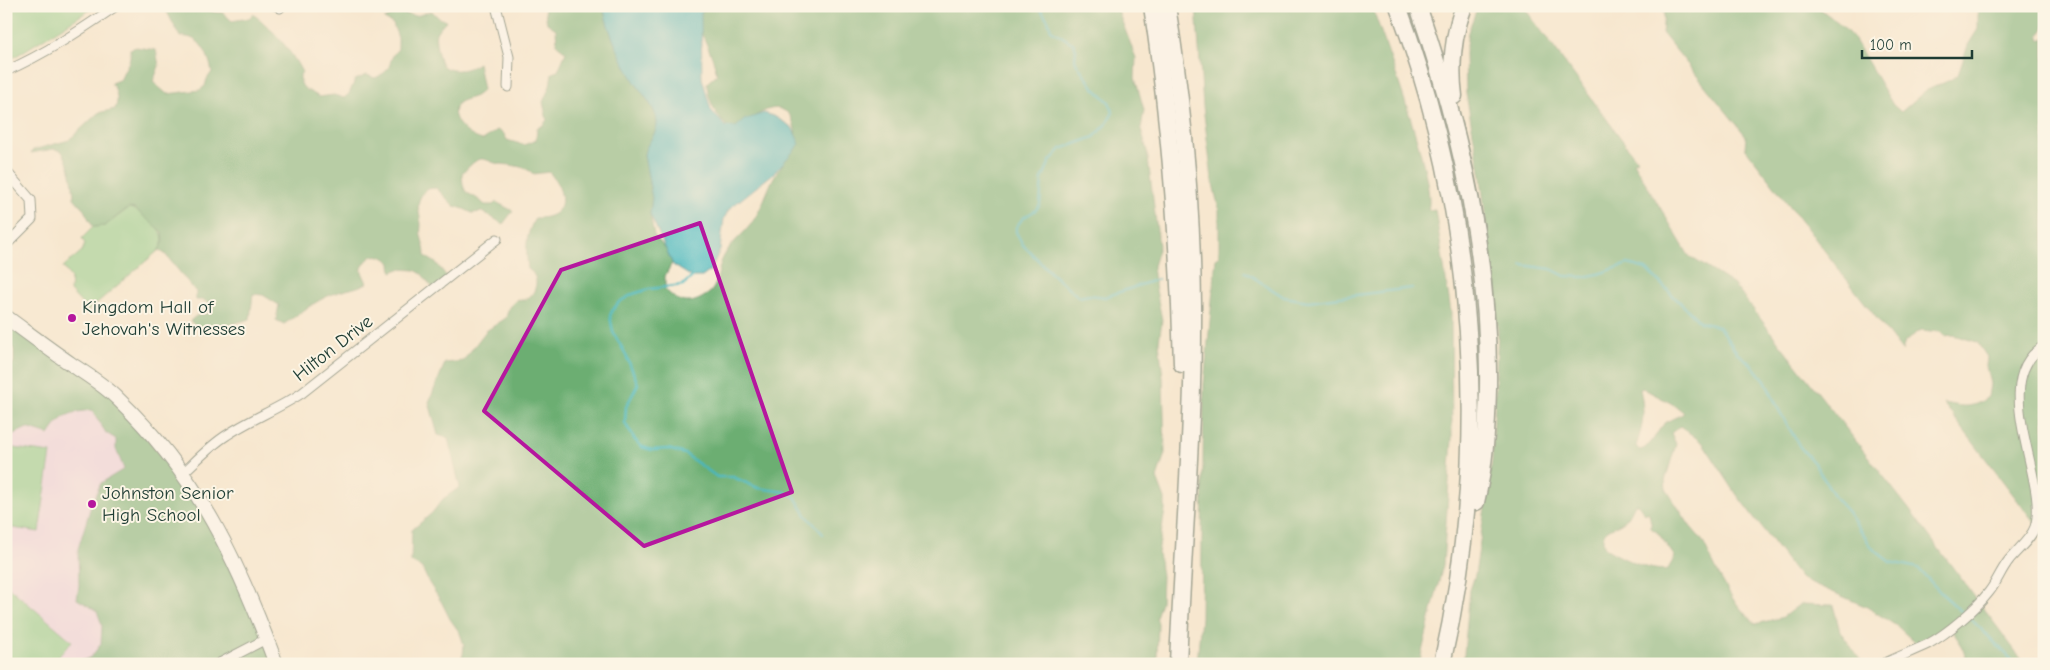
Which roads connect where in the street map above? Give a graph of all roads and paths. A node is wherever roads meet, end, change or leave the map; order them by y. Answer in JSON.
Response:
{"nodes":[{"id":1,"x":116,"y":6,"type":"edge"},
{"id":2,"x":496,"y":6,"type":"edge"},
{"id":3,"x":1144,"y":6,"type":"edge"},
{"id":4,"x":1152,"y":6,"type":"edge"},
{"id":5,"x":1167,"y":6,"type":"edge"},
{"id":6,"x":1398,"y":6,"type":"edge"},
{"id":7,"x":1418,"y":6,"type":"edge"},
{"id":8,"x":1464,"y":6,"type":"edge"},
{"id":9,"x":6,"y":71,"type":"edge"},
{"id":10,"x":508,"y":87,"type":"dead end"},
{"id":11,"x":1166,"y":109,"type":"junction"},
{"id":12,"x":1461,"y":152,"type":"junction"},
{"id":13,"x":6,"y":171,"type":"edge"},
{"id":14,"x":497,"y":239,"type":"dead end"},
{"id":15,"x":6,"y":245,"type":"edge"},
{"id":16,"x":6,"y":317,"type":"edge"},
{"id":17,"x":2044,"y":346,"type":"edge"},
{"id":18,"x":184,"y":473,"type":"junction"},
{"id":19,"x":1184,"y":518,"type":"junction"},
{"id":20,"x":1460,"y":560,"type":"junction"},
{"id":21,"x":266,"y":639,"type":"junction"},
{"id":22,"x":218,"y":664,"type":"edge"},
{"id":23,"x":276,"y":664,"type":"edge"},
{"id":24,"x":1178,"y":664,"type":"edge"},
{"id":25,"x":1442,"y":664,"type":"edge"},
{"id":26,"x":1882,"y":664,"type":"edge"}],
"edges":[{"from":1,"to":9,"type":"street"},
{"from":2,"to":10,"type":"street"},
{"from":3,"to":11,"type":"highway"},
{"from":4,"to":11,"type":"highway"},
{"from":5,"to":19,"type":"highway"},
{"from":6,"to":20,"type":"highway"},
{"from":7,"to":12,"type":"highway"},
{"from":8,"to":12,"type":"highway"},
{"from":11,"to":19,"type":"highway"},
{"from":12,"to":20,"type":"highway"},
{"from":13,"to":15,"type":"street"},
{"from":14,"to":18,"type":"street","name":"Hilton Drive"},
{"from":16,"to":18,"type":"main road"},
{"from":17,"to":26,"type":"street"},
{"from":18,"to":21,"type":"main road"},
{"from":19,"to":24,"type":"highway"},
{"from":20,"to":25,"type":"highway"},
{"from":21,"to":22,"type":"street"},
{"from":21,"to":23,"type":"main road"}]}
